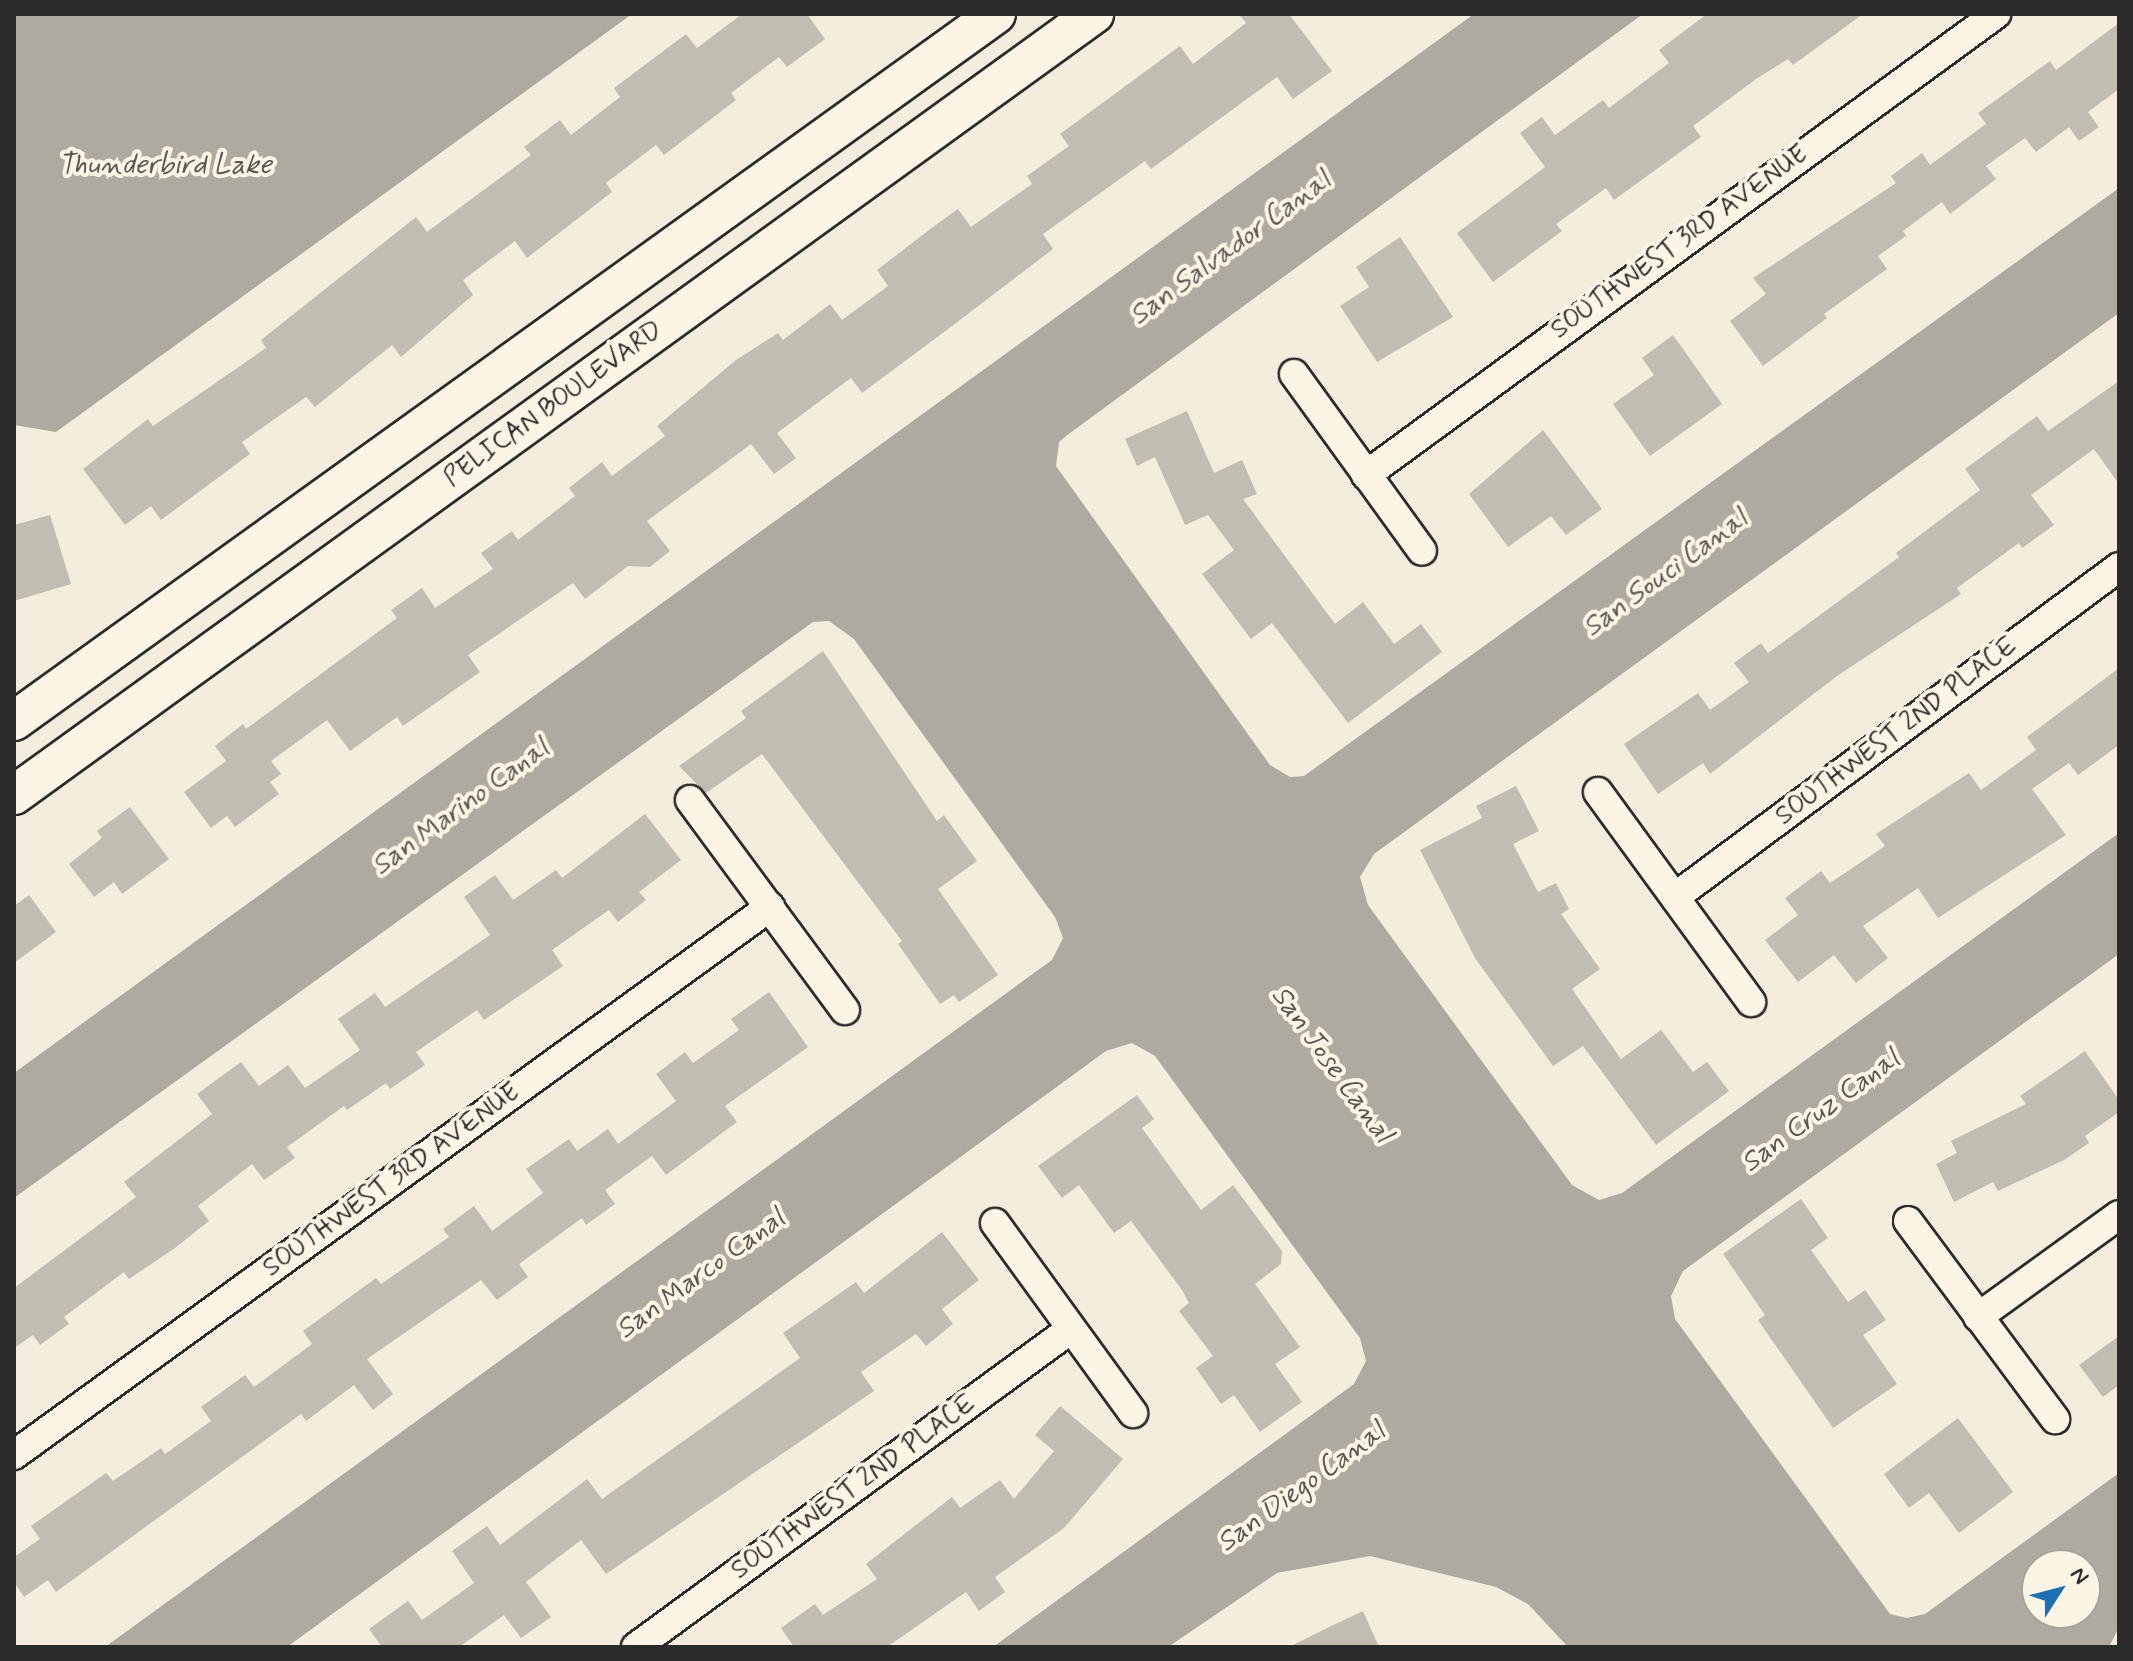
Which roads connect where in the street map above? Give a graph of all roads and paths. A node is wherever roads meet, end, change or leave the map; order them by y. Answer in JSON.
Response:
{"nodes":[{"id":1,"x":996,"y":14,"type":"edge"},
{"id":2,"x":1094,"y":14,"type":"edge"},
{"id":3,"x":1996,"y":14,"type":"edge"},
{"id":4,"x":688,"y":238,"type":"junction"},
{"id":5,"x":722,"y":283,"type":"junction"},
{"id":6,"x":1294,"y":374,"type":"dead end"},
{"id":7,"x":1366,"y":475,"type":"junction"},
{"id":8,"x":1422,"y":551,"type":"dead end"},
{"id":9,"x":2119,"y":567,"type":"edge"},
{"id":10,"x":14,"y":721,"type":"edge"},
{"id":11,"x":15,"y":791,"type":"edge"},
{"id":12,"x":1598,"y":792,"type":"dead end"},
{"id":13,"x":690,"y":800,"type":"dead end"},
{"id":14,"x":1675,"y":897,"type":"junction"},
{"id":15,"x":770,"y":907,"type":"junction"},
{"id":16,"x":1751,"y":1002,"type":"dead end"},
{"id":17,"x":845,"y":1010,"type":"dead end"},
{"id":18,"x":2119,"y":1215,"type":"edge"},
{"id":19,"x":1908,"y":1221,"type":"dead end"},
{"id":20,"x":995,"y":1223,"type":"dead end"},
{"id":21,"x":1978,"y":1317,"type":"junction"},
{"id":22,"x":1071,"y":1329,"type":"junction"},
{"id":23,"x":1133,"y":1413,"type":"dead end"},
{"id":24,"x":2055,"y":1419,"type":"dead end"},
{"id":25,"x":14,"y":1455,"type":"edge"},
{"id":26,"x":636,"y":1647,"type":"edge"}],
"edges":[{"from":1,"to":4,"type":"street"},
{"from":2,"to":5,"type":"street","name":"PELICAN BOULEVARD"},
{"from":3,"to":7,"type":"street","name":"SOUTHWEST 3RD AVENUE"},
{"from":4,"to":5,"type":"street"},
{"from":4,"to":10,"type":"street"},
{"from":5,"to":11,"type":"street","name":"PELICAN BOULEVARD"},
{"from":6,"to":7,"type":"street"},
{"from":7,"to":8,"type":"street"},
{"from":9,"to":14,"type":"street","name":"SOUTHWEST 2ND PLACE"},
{"from":12,"to":14,"type":"street"},
{"from":13,"to":15,"type":"street"},
{"from":14,"to":16,"type":"street"},
{"from":15,"to":17,"type":"street"},
{"from":15,"to":25,"type":"street","name":"SOUTHWEST 3RD AVENUE"},
{"from":18,"to":21,"type":"street"},
{"from":19,"to":21,"type":"street"},
{"from":20,"to":22,"type":"street"},
{"from":21,"to":24,"type":"street"},
{"from":22,"to":23,"type":"street"},
{"from":22,"to":26,"type":"street","name":"SOUTHWEST 2ND PLACE"}]}
